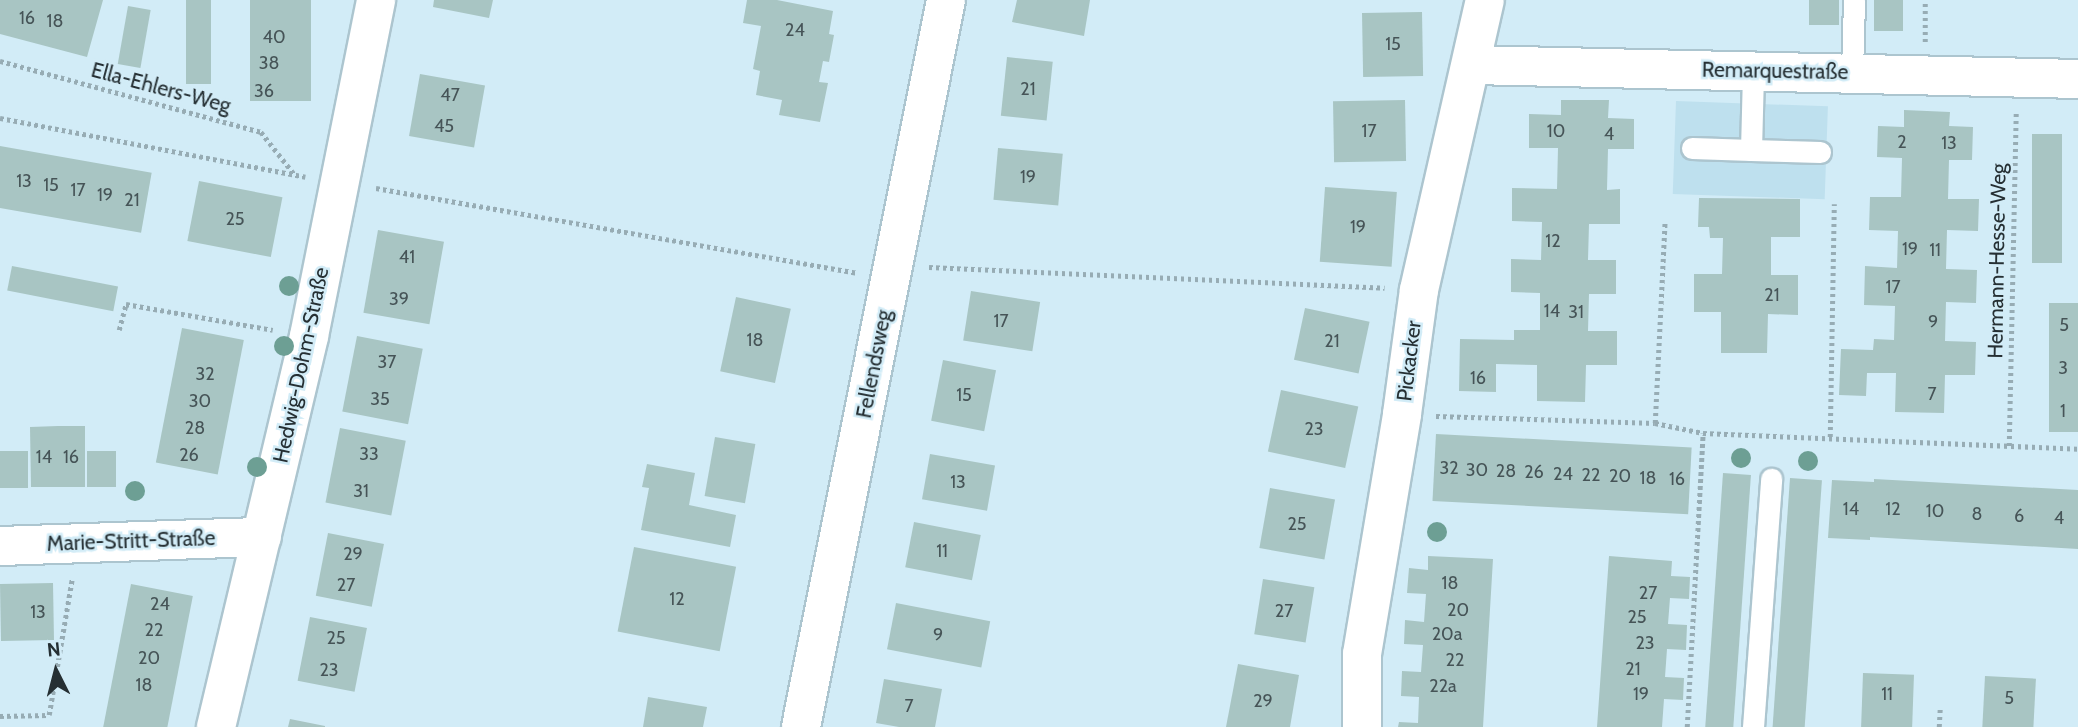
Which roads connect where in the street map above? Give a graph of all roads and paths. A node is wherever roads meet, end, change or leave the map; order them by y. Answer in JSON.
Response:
{"nodes":[{"id":1,"x":376,"y":0,"type":"edge"},
{"id":2,"x":946,"y":0,"type":"edge"},
{"id":3,"x":1485,"y":0,"type":"edge"},
{"id":4,"x":1854,"y":0,"type":"edge"},
{"id":5,"x":0,"y":61,"type":"edge"},
{"id":6,"x":1472,"y":65,"type":"junction"},
{"id":7,"x":1753,"y":71,"type":"junction"},
{"id":8,"x":1852,"y":72,"type":"junction"},
{"id":9,"x":2017,"y":77,"type":"junction"},
{"id":10,"x":2078,"y":79,"type":"edge"},
{"id":11,"x":0,"y":118,"type":"edge"},
{"id":12,"x":1692,"y":148,"type":"dead end"},
{"id":13,"x":1751,"y":150,"type":"junction"},
{"id":14,"x":1820,"y":152,"type":"dead end"},
{"id":15,"x":295,"y":175,"type":"junction"},
{"id":16,"x":340,"y":182,"type":"junction"},
{"id":17,"x":1834,"y":204,"type":"dead end"},
{"id":18,"x":1665,"y":221,"type":"dead end"},
{"id":19,"x":892,"y":272,"type":"junction"},
{"id":20,"x":1419,"y":290,"type":"junction"},
{"id":21,"x":120,"y":330,"type":"dead end"},
{"id":22,"x":309,"y":336,"type":"junction"},
{"id":23,"x":1402,"y":415,"type":"junction"},
{"id":24,"x":1654,"y":423,"type":"junction"},
{"id":25,"x":1703,"y":433,"type":"junction"},
{"id":26,"x":1830,"y":437,"type":"junction"},
{"id":27,"x":2009,"y":446,"type":"junction"},
{"id":28,"x":2078,"y":449,"type":"edge"},
{"id":29,"x":1771,"y":479,"type":"dead end"},
{"id":30,"x":262,"y":537,"type":"junction"},
{"id":31,"x":78,"y":544,"type":"junction"},
{"id":32,"x":0,"y":545,"type":"edge"},
{"id":33,"x":1940,"y":705,"type":"dead end"},
{"id":34,"x":0,"y":716,"type":"edge"},
{"id":35,"x":216,"y":727,"type":"edge"},
{"id":36,"x":800,"y":727,"type":"edge"},
{"id":37,"x":1362,"y":727,"type":"edge"},
{"id":38,"x":1687,"y":727,"type":"edge"},
{"id":39,"x":1753,"y":727,"type":"edge"},
{"id":40,"x":1939,"y":727,"type":"edge"}],
"edges":[{"from":1,"to":16,"type":"street","name":"Hedwig-Dohm-Straße"},
{"from":2,"to":19,"type":"street","name":"Fellendsweg"},
{"from":3,"to":6,"type":"street","name":"Pickacker"},
{"from":4,"to":8,"type":"lane"},
{"from":5,"to":15,"type":"path","name":"Ella-Ehlers-Weg"},
{"from":6,"to":7,"type":"street","name":"Remarquestraße"},
{"from":6,"to":20,"type":"street","name":"Pickacker"},
{"from":7,"to":8,"type":"street","name":"Remarquestraße"},
{"from":7,"to":13,"type":"lane"},
{"from":8,"to":9,"type":"street","name":"Remarquestraße"},
{"from":9,"to":10,"type":"street","name":"Remarquestraße"},
{"from":9,"to":27,"type":"path","name":"Hermann-Hesse-Weg"},
{"from":11,"to":15,"type":"path"},
{"from":12,"to":13,"type":"lane"},
{"from":13,"to":14,"type":"lane"},
{"from":15,"to":16,"type":"path"},
{"from":16,"to":19,"type":"path"},
{"from":16,"to":22,"type":"street","name":"Hedwig-Dohm-Straße"},
{"from":17,"to":26,"type":"path"},
{"from":18,"to":24,"type":"path"},
{"from":19,"to":20,"type":"path"},
{"from":19,"to":36,"type":"street","name":"Fellendsweg"},
{"from":20,"to":23,"type":"street","name":"Pickacker"},
{"from":21,"to":22,"type":"path"},
{"from":22,"to":30,"type":"street","name":"Hedwig-Dohm-Straße"},
{"from":23,"to":24,"type":"path"},
{"from":23,"to":37,"type":"street","name":"Pickacker"},
{"from":24,"to":25,"type":"path"},
{"from":25,"to":26,"type":"path"},
{"from":25,"to":38,"type":"path"},
{"from":26,"to":27,"type":"path"},
{"from":27,"to":28,"type":"path"},
{"from":29,"to":39,"type":"lane"},
{"from":30,"to":31,"type":"street","name":"Marie-Stritt-Straße"},
{"from":30,"to":35,"type":"street","name":"Hedwig-Dohm-Straße"},
{"from":31,"to":32,"type":"street","name":"Marie-Stritt-Straße"},
{"from":31,"to":34,"type":"path"},
{"from":33,"to":40,"type":"path"}]}
